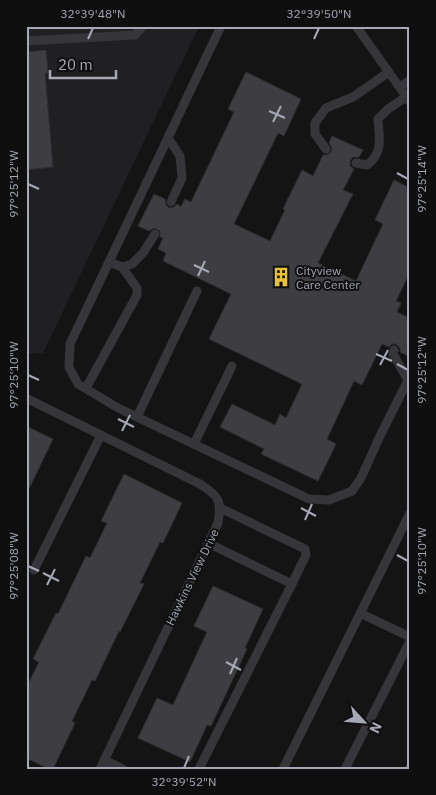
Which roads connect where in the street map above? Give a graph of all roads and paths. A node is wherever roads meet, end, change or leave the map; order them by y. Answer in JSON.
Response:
{"nodes":[{"id":1,"x":90,"y":26,"type":"edge"},
{"id":2,"x":143,"y":26,"type":"edge"},
{"id":3,"x":221,"y":26,"type":"edge"},
{"id":4,"x":356,"y":26,"type":"edge"},
{"id":5,"x":88,"y":37,"type":"junction"},
{"id":6,"x":26,"y":41,"type":"edge"},
{"id":7,"x":389,"y":72,"type":"junction"},
{"id":8,"x":410,"y":80,"type":"edge"},
{"id":9,"x":400,"y":87,"type":"junction"},
{"id":10,"x":408,"y":99,"type":"edge"},
{"id":11,"x":168,"y":138,"type":"junction"},
{"id":12,"x":326,"y":149,"type":"dead end"},
{"id":13,"x":356,"y":163,"type":"dead end"},
{"id":14,"x":171,"y":202,"type":"dead end"},
{"id":15,"x":155,"y":234,"type":"dead end"},
{"id":16,"x":109,"y":262,"type":"junction"},
{"id":17,"x":122,"y":268,"type":"junction"},
{"id":18,"x":198,"y":291,"type":"dead end"},
{"id":19,"x":394,"y":350,"type":"dead end"},
{"id":20,"x":232,"y":366,"type":"dead end"},
{"id":21,"x":409,"y":378,"type":"edge"},
{"id":22,"x":86,"y":388,"type":"junction"},
{"id":23,"x":26,"y":398,"type":"edge"},
{"id":24,"x":137,"y":416,"type":"junction"},
{"id":25,"x":101,"y":435,"type":"junction"},
{"id":26,"x":194,"y":444,"type":"junction"},
{"id":27,"x":220,"y":508,"type":"junction"},
{"id":28,"x":410,"y":513,"type":"edge"},
{"id":29,"x":208,"y":543,"type":"junction"},
{"id":30,"x":34,"y":570,"type":"dead end"},
{"id":31,"x":292,"y":584,"type":"junction"},
{"id":32,"x":360,"y":613,"type":"junction"},
{"id":33,"x":410,"y":639,"type":"edge"},
{"id":34,"x":104,"y":760,"type":"junction"},
{"id":35,"x":100,"y":769,"type":"edge"},
{"id":36,"x":123,"y":769,"type":"edge"},
{"id":37,"x":199,"y":769,"type":"edge"},
{"id":38,"x":283,"y":769,"type":"edge"},
{"id":39,"x":345,"y":769,"type":"edge"}],
"edges":[{"from":1,"to":5,"type":"lane"},
{"from":2,"to":5,"type":"lane"},
{"from":3,"to":11,"type":"lane"},
{"from":4,"to":7,"type":"lane"},
{"from":5,"to":6,"type":"lane"},
{"from":7,"to":9,"type":"lane"},
{"from":7,"to":12,"type":"lane"},
{"from":8,"to":9,"type":"lane"},
{"from":9,"to":10,"type":"lane"},
{"from":10,"to":13,"type":"lane"},
{"from":11,"to":14,"type":"lane"},
{"from":11,"to":16,"type":"lane"},
{"from":15,"to":17,"type":"lane"},
{"from":16,"to":17,"type":"lane"},
{"from":16,"to":22,"type":"lane"},
{"from":17,"to":22,"type":"lane"},
{"from":18,"to":24,"type":"lane"},
{"from":19,"to":21,"type":"lane"},
{"from":20,"to":26,"type":"lane"},
{"from":21,"to":26,"type":"lane"},
{"from":22,"to":24,"type":"lane"},
{"from":23,"to":25,"type":"lane"},
{"from":24,"to":26,"type":"lane"},
{"from":25,"to":27,"type":"lane"},
{"from":25,"to":30,"type":"lane"},
{"from":27,"to":29,"type":"lane","name":"Hawkins View Drive"},
{"from":27,"to":31,"type":"lane"},
{"from":28,"to":32,"type":"lane"},
{"from":29,"to":31,"type":"lane"},
{"from":29,"to":34,"type":"lane","name":"Hawkins View Drive"},
{"from":31,"to":37,"type":"lane"},
{"from":32,"to":33,"type":"lane"},
{"from":32,"to":38,"type":"lane"},
{"from":33,"to":39,"type":"lane"},
{"from":34,"to":35,"type":"lane","name":"Hawkins View Drive"},
{"from":34,"to":36,"type":"lane"}]}
